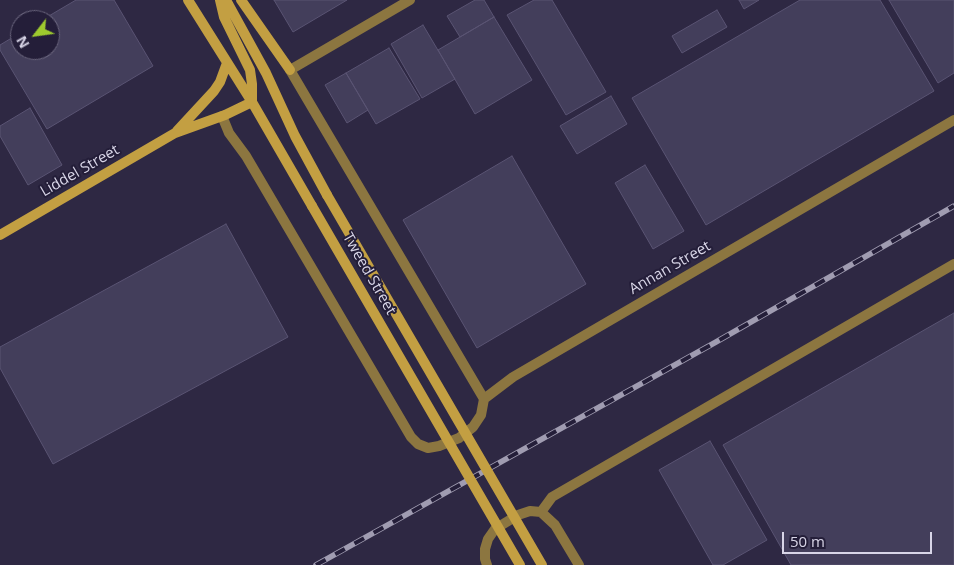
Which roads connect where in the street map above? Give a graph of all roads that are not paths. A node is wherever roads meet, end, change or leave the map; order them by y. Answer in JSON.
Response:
{"nodes":[{"id":1,"x":188,"y":0,"type":"edge"},
{"id":2,"x":220,"y":0,"type":"edge"},
{"id":3,"x":226,"y":0,"type":"edge"},
{"id":4,"x":241,"y":0,"type":"edge"},
{"id":5,"x":410,"y":0,"type":"edge"},
{"id":6,"x":227,"y":63,"type":"junction"},
{"id":7,"x":290,"y":70,"type":"junction"},
{"id":8,"x":252,"y":102,"type":"junction"},
{"id":9,"x":222,"y":116,"type":"junction"},
{"id":10,"x":954,"y":120,"type":"edge"},
{"id":11,"x":175,"y":133,"type":"junction"},
{"id":12,"x":0,"y":235,"type":"edge"},
{"id":13,"x":954,"y":264,"type":"edge"},
{"id":14,"x":484,"y":399,"type":"junction"},
{"id":15,"x":540,"y":512,"type":"junction"},
{"id":16,"x":487,"y":565,"type":"edge"},
{"id":17,"x":520,"y":565,"type":"edge"},
{"id":18,"x":542,"y":565,"type":"edge"},
{"id":19,"x":578,"y":565,"type":"edge"}],
"edges":[{"from":1,"to":6,"type":"main road","name":"Tweed Street"},
{"from":2,"to":8,"type":"main road"},
{"from":3,"to":18,"type":"main road","name":"Tweed Street","bridge":true},
{"from":4,"to":7,"type":"main road"},
{"from":5,"to":7,"type":"street"},
{"from":6,"to":8,"type":"main road","name":"Tweed Street"},
{"from":6,"to":11,"type":"main road","name":"Liddel Street"},
{"from":7,"to":14,"type":"street"},
{"from":8,"to":9,"type":"main road","name":"Liddel Street"},
{"from":8,"to":17,"type":"main road","name":"Tweed Street","bridge":true},
{"from":9,"to":11,"type":"main road","name":"Liddel Street"},
{"from":9,"to":14,"type":"street"},
{"from":10,"to":14,"type":"street","name":"Annan Street"},
{"from":11,"to":12,"type":"main road","name":"Liddel Street"},
{"from":13,"to":15,"type":"street"},
{"from":15,"to":16,"type":"street"},
{"from":15,"to":19,"type":"street"}]}
